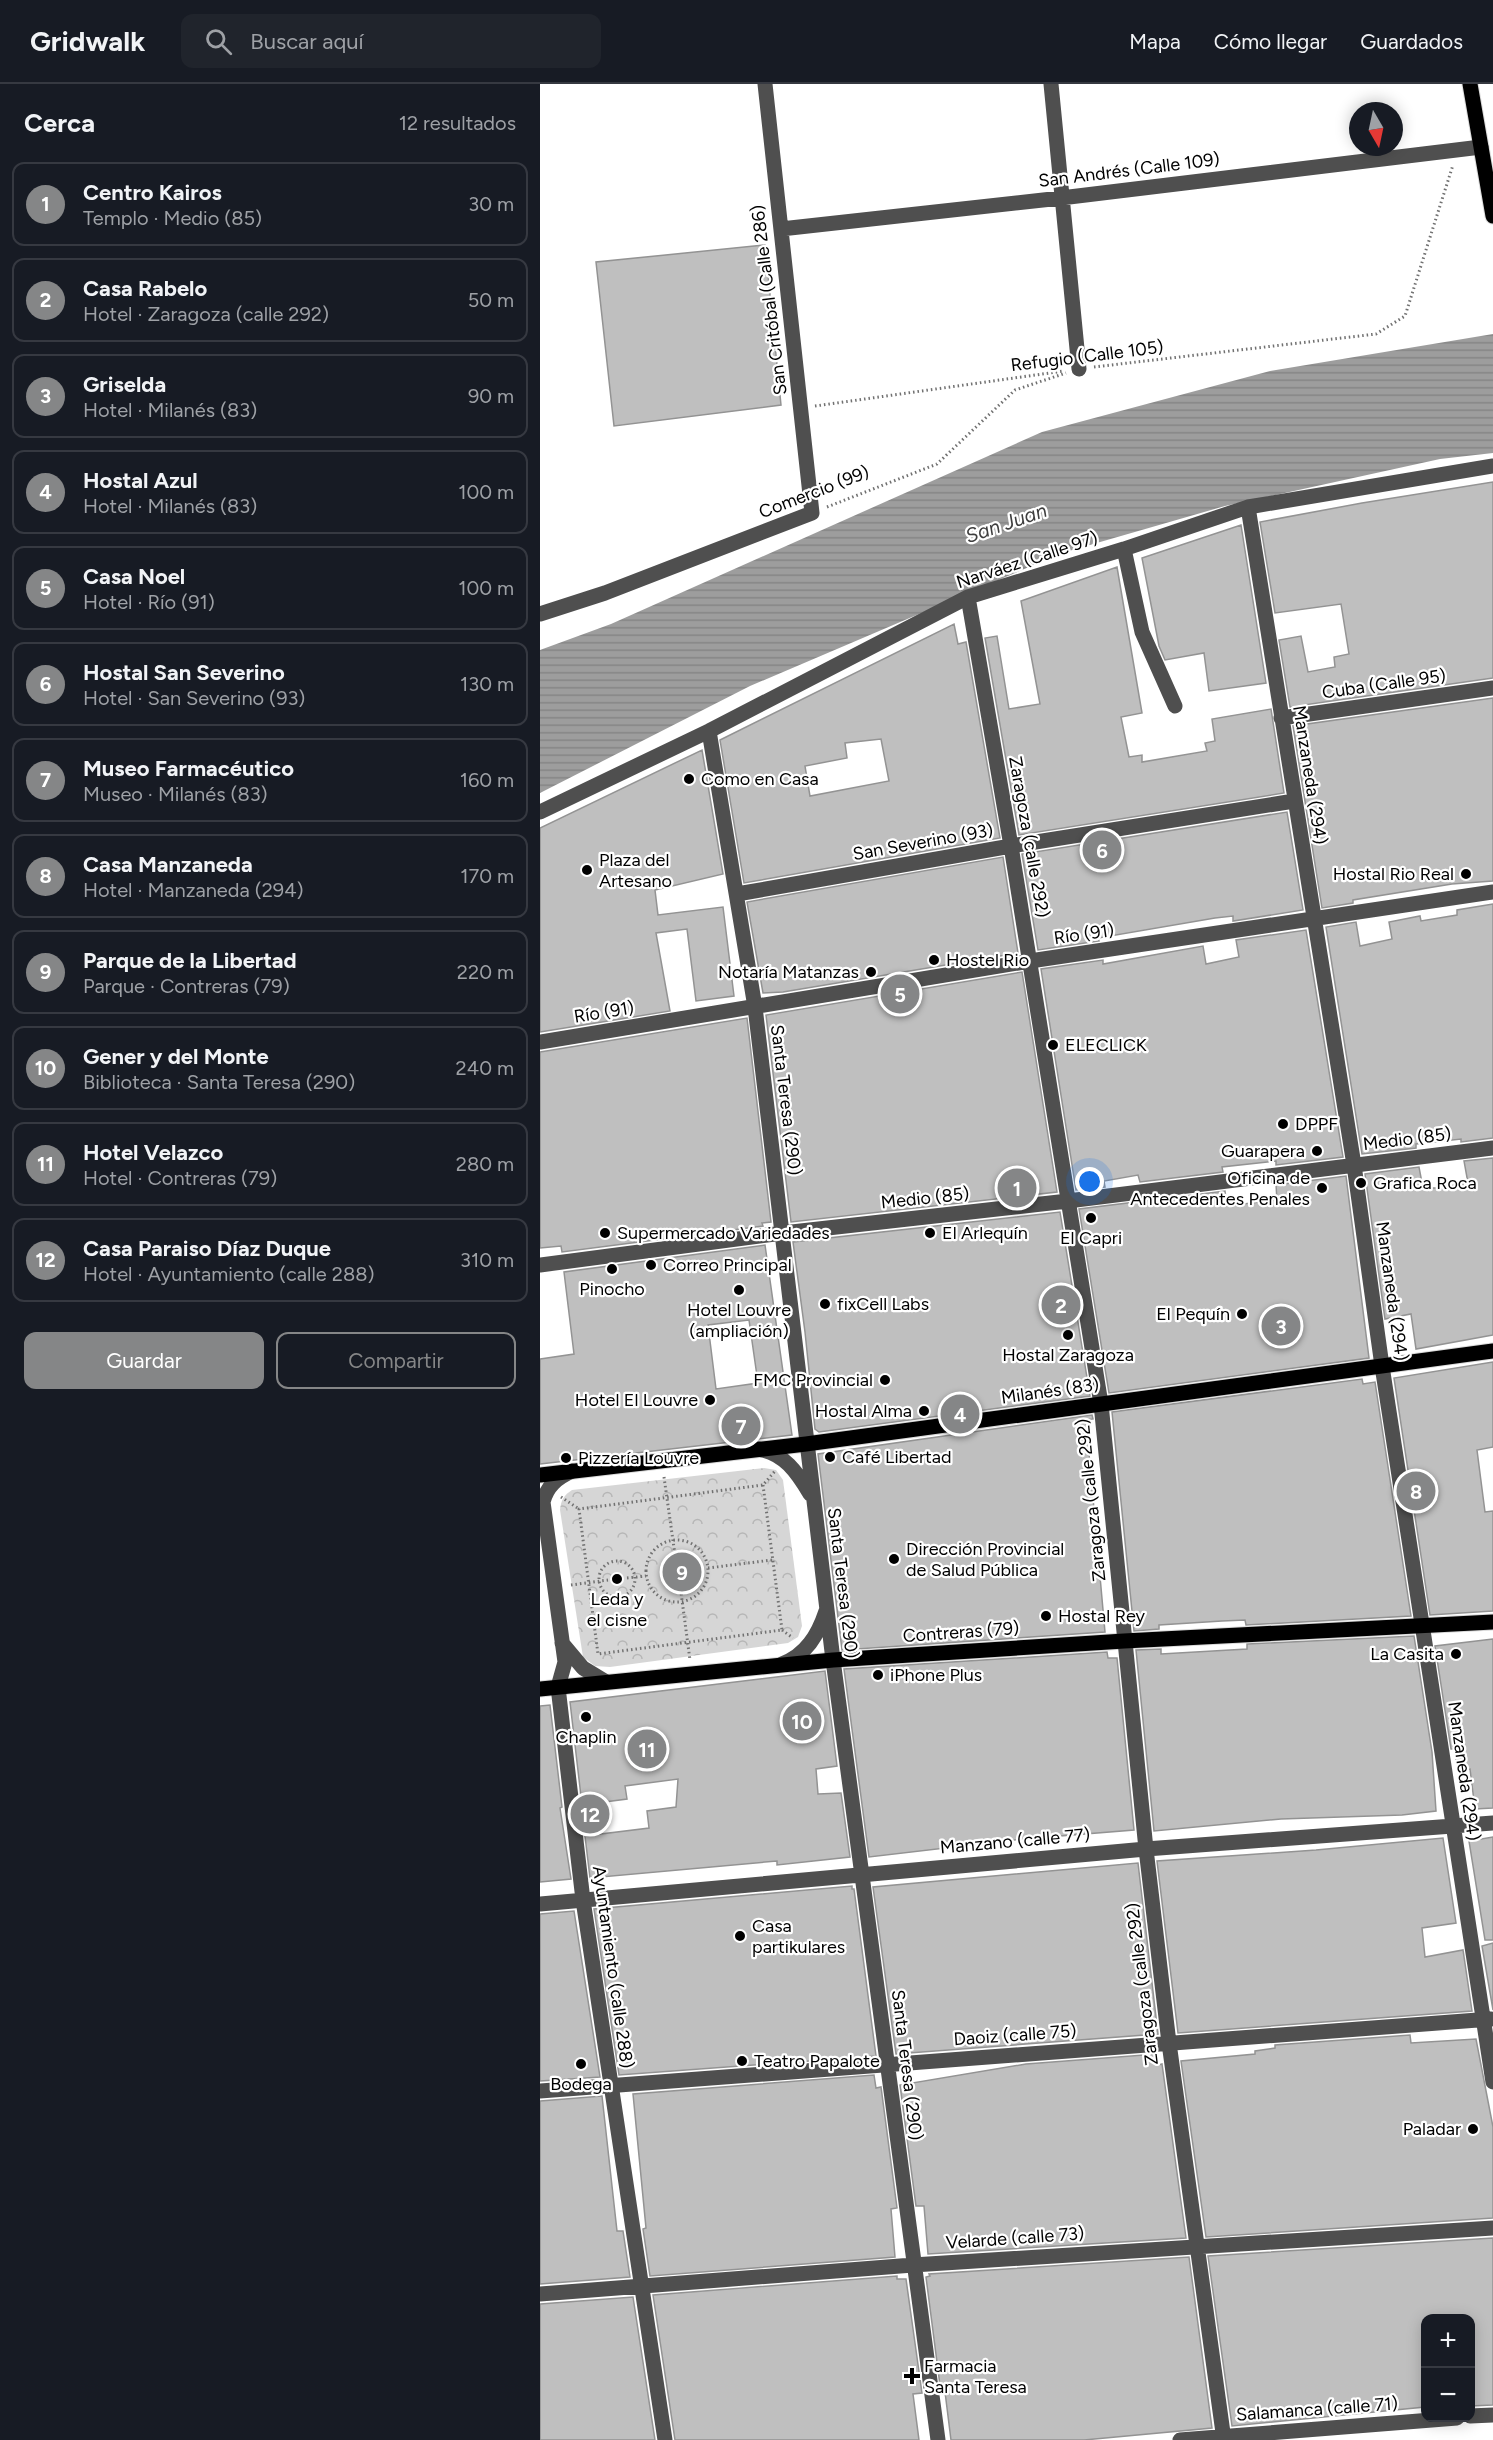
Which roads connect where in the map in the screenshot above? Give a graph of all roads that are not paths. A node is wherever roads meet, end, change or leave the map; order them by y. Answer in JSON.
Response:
{"nodes":[{"id":1,"x":765,"y":84,"type":"edge"},
{"id":2,"x":1051,"y":84,"type":"edge"},
{"id":3,"x":1470,"y":84,"type":"edge"},
{"id":4,"x":1481,"y":147,"type":"junction"},
{"id":5,"x":1061,"y":198,"type":"junction"},
{"id":6,"x":1493,"y":216,"type":"edge"},
{"id":7,"x":781,"y":229,"type":"junction"},
{"id":8,"x":1079,"y":369,"type":"road end"},
{"id":9,"x":1493,"y":466,"type":"edge"},
{"id":10,"x":1248,"y":507,"type":"junction"},
{"id":11,"x":812,"y":513,"type":"joint"},
{"id":12,"x":1124,"y":549,"type":"junction"},
{"id":13,"x":968,"y":597,"type":"junction"},
{"id":14,"x":540,"y":614,"type":"edge"},
{"id":15,"x":1493,"y":688,"type":"edge"},
{"id":16,"x":1175,"y":706,"type":"dead end"},
{"id":17,"x":1281,"y":718,"type":"junction"},
{"id":18,"x":709,"y":731,"type":"junction"},
{"id":19,"x":1294,"y":801,"type":"junction"},
{"id":20,"x":540,"y":813,"type":"edge"},
{"id":21,"x":1011,"y":846,"type":"junction"},
{"id":22,"x":1493,"y":892,"type":"edge"},
{"id":23,"x":737,"y":894,"type":"junction"},
{"id":24,"x":1315,"y":919,"type":"junction"},
{"id":25,"x":1030,"y":962,"type":"junction"},
{"id":26,"x":755,"y":1007,"type":"junction"},
{"id":27,"x":540,"y":1042,"type":"edge"},
{"id":28,"x":1493,"y":1148,"type":"edge"},
{"id":29,"x":1354,"y":1165,"type":"junction"},
{"id":30,"x":1068,"y":1202,"type":"junction"},
{"id":31,"x":783,"y":1233,"type":"junction"},
{"id":32,"x":540,"y":1265,"type":"edge"},
{"id":33,"x":1493,"y":1351,"type":"edge"},
{"id":34,"x":1382,"y":1366,"type":"junction"},
{"id":35,"x":1101,"y":1404,"type":"junction"},
{"id":36,"x":806,"y":1444,"type":"junction"},
{"id":37,"x":754,"y":1449,"type":"junction"},
{"id":38,"x":572,"y":1471,"type":"junction"},
{"id":39,"x":540,"y":1474,"type":"edge"},
{"id":40,"x":544,"y":1497,"type":"edge"},
{"id":41,"x":813,"y":1499,"type":"junction"},
{"id":42,"x":826,"y":1609,"type":"junction"},
{"id":43,"x":1493,"y":1623,"type":"edge"},
{"id":44,"x":1423,"y":1626,"type":"junction"},
{"id":45,"x":1124,"y":1641,"type":"junction"},
{"id":46,"x":562,"y":1643,"type":"junction"},
{"id":47,"x":833,"y":1660,"type":"junction"},
{"id":48,"x":782,"y":1664,"type":"junction"},
{"id":49,"x":606,"y":1682,"type":"junction"},
{"id":50,"x":558,"y":1687,"type":"junction"},
{"id":51,"x":540,"y":1689,"type":"edge"},
{"id":52,"x":1493,"y":1823,"type":"edge"},
{"id":53,"x":1452,"y":1827,"type":"junction"},
{"id":54,"x":1146,"y":1849,"type":"junction"},
{"id":55,"x":862,"y":1874,"type":"junction"},
{"id":56,"x":583,"y":1900,"type":"junction"},
{"id":57,"x":540,"y":1904,"type":"edge"},
{"id":58,"x":1488,"y":2019,"type":"edge"},
{"id":59,"x":1169,"y":2043,"type":"junction"},
{"id":60,"x":887,"y":2065,"type":"junction"},
{"id":61,"x":1493,"y":2082,"type":"edge"},
{"id":62,"x":611,"y":2086,"type":"junction"},
{"id":63,"x":540,"y":2091,"type":"edge"},
{"id":64,"x":1493,"y":2228,"type":"edge"},
{"id":65,"x":1197,"y":2246,"type":"junction"},
{"id":66,"x":913,"y":2265,"type":"junction"},
{"id":67,"x":642,"y":2286,"type":"junction"},
{"id":68,"x":540,"y":2294,"type":"edge"},
{"id":69,"x":1493,"y":2415,"type":"edge"},
{"id":70,"x":1475,"y":2416,"type":"edge"},
{"id":71,"x":1421,"y":2421,"type":"edge"},
{"id":72,"x":1224,"y":2438,"type":"edge"},
{"id":73,"x":665,"y":2440,"type":"edge"},
{"id":74,"x":938,"y":2440,"type":"edge"},
{"id":75,"x":1180,"y":2440,"type":"edge"}],
"edges":[{"from":1,"to":7,"type":"street","name":"San Critóbal (Calle 286)"},
{"from":2,"to":5,"type":"street"},
{"from":3,"to":4,"type":"main road"},
{"from":4,"to":5,"type":"street","name":"San Andrés (Calle 109)"},
{"from":4,"to":6,"type":"main road"},
{"from":5,"to":7,"type":"street","name":"San Andrés (Calle 109)"},
{"from":5,"to":8,"type":"street"},
{"from":7,"to":11,"type":"street","name":"San Critóbal (Calle 286)"},
{"from":9,"to":10,"type":"street","name":"Narváez (Calle 97)"},
{"from":10,"to":12,"type":"street","name":"Narváez (Calle 97)"},
{"from":10,"to":17,"type":"street","name":"Manzaneda (294)"},
{"from":11,"to":14,"type":"street","name":"Comercio (99)"},
{"from":12,"to":13,"type":"street","name":"Narváez (Calle 97)"},
{"from":12,"to":16,"type":"street"},
{"from":13,"to":18,"type":"street","name":"Narváez (Calle 97)"},
{"from":13,"to":21,"type":"street","name":"Zaragoza (calle 292)"},
{"from":15,"to":17,"type":"street","name":"Cuba (Calle 95)"},
{"from":17,"to":19,"type":"street","name":"Manzaneda (294)"},
{"from":18,"to":20,"type":"street","name":"Narváez (Calle 97)"},
{"from":18,"to":23,"type":"street","name":"Santa Teresa (290)"},
{"from":19,"to":21,"type":"street","name":"San Severino (93)"},
{"from":19,"to":24,"type":"street","name":"Manzaneda (294)"},
{"from":21,"to":23,"type":"street","name":"San Severino (93)"},
{"from":21,"to":25,"type":"street","name":"Zaragoza (calle 292)"},
{"from":22,"to":24,"type":"street","name":"Río (91)"},
{"from":23,"to":26,"type":"street","name":"Santa Teresa (290)"},
{"from":24,"to":25,"type":"street","name":"Río (91)"},
{"from":24,"to":29,"type":"street","name":"Manzaneda (294)"},
{"from":25,"to":26,"type":"street","name":"Río (91)"},
{"from":25,"to":30,"type":"street","name":"Zaragoza (calle 292)"},
{"from":26,"to":27,"type":"street","name":"Río (91)"},
{"from":26,"to":31,"type":"street","name":"Santa Teresa (290)"},
{"from":28,"to":29,"type":"street","name":"Medio (85)"},
{"from":29,"to":30,"type":"street","name":"Medio (85)"},
{"from":29,"to":34,"type":"street","name":"Manzaneda (294)"},
{"from":30,"to":31,"type":"street","name":"Medio (85)"},
{"from":30,"to":35,"type":"street","name":"Zaragoza (calle 292)"},
{"from":31,"to":32,"type":"street","name":"Medio (85)"},
{"from":31,"to":36,"type":"street","name":"Santa Teresa (290)"},
{"from":33,"to":34,"type":"main road","name":"Milanés (83)"},
{"from":34,"to":35,"type":"main road","name":"Milanés (83)"},
{"from":34,"to":44,"type":"street","name":"Manzaneda (294)"},
{"from":35,"to":36,"type":"main road","name":"Milanés (83)"},
{"from":35,"to":45,"type":"street","name":"Zaragoza (calle 292)"},
{"from":36,"to":37,"type":"main road","name":"Milanés (83)"},
{"from":36,"to":41,"type":"street","name":"Santa Teresa (290)"},
{"from":37,"to":38,"type":"main road","name":"Milanés (83)"},
{"from":37,"to":41,"type":"street"},
{"from":38,"to":39,"type":"main road","name":"Milanés (83)"},
{"from":38,"to":40,"type":"street"},
{"from":40,"to":46,"type":"street","name":"Ayuntamiento (calle 288)"},
{"from":41,"to":42,"type":"street","name":"Santa Teresa (290)"},
{"from":42,"to":47,"type":"street","name":"Santa Teresa (290)"},
{"from":42,"to":48,"type":"street"},
{"from":43,"to":44,"type":"main road","name":"Contreras (79)"},
{"from":44,"to":45,"type":"main road","name":"Contreras (79)"},
{"from":44,"to":53,"type":"street","name":"Manzaneda (294)"},
{"from":45,"to":47,"type":"main road","name":"Contreras (79)"},
{"from":45,"to":54,"type":"street","name":"Zaragoza (calle 292)"},
{"from":46,"to":49,"type":"street"},
{"from":46,"to":50,"type":"street","name":"Ayuntamiento (calle 288)"},
{"from":47,"to":48,"type":"main road","name":"Contreras (79)"},
{"from":47,"to":55,"type":"street","name":"Santa Teresa (290)"},
{"from":48,"to":49,"type":"main road","name":"Contreras (79)"},
{"from":49,"to":50,"type":"main road","name":"Contreras (79)"},
{"from":50,"to":51,"type":"main road","name":"Contreras (79)"},
{"from":50,"to":56,"type":"street","name":"Ayuntamiento (calle 288)"},
{"from":52,"to":53,"type":"street","name":"Manzano (calle 77)"},
{"from":53,"to":54,"type":"street","name":"Manzano (calle 77)"},
{"from":53,"to":58,"type":"street","name":"Manzaneda (294)"},
{"from":54,"to":55,"type":"street","name":"Manzano (calle 77)"},
{"from":54,"to":59,"type":"street","name":"Zaragoza (calle 292)"},
{"from":55,"to":56,"type":"street","name":"Manzano (calle 77)"},
{"from":55,"to":60,"type":"street","name":"Santa Teresa (290)"},
{"from":56,"to":57,"type":"street","name":"Manzano (calle 77)"},
{"from":56,"to":62,"type":"street","name":"Ayuntamiento (calle 288)"},
{"from":58,"to":59,"type":"street","name":"Daoiz (calle 75)"},
{"from":58,"to":61,"type":"street","name":"Manzaneda (294)"},
{"from":59,"to":60,"type":"street","name":"Daoiz (calle 75)"},
{"from":59,"to":65,"type":"street","name":"Zaragoza (calle 292)"},
{"from":60,"to":62,"type":"street","name":"Daoiz (calle 75)"},
{"from":60,"to":66,"type":"street","name":"Santa Teresa (290)"},
{"from":62,"to":63,"type":"street","name":"Daoiz (calle 75)"},
{"from":62,"to":67,"type":"street","name":"Ayuntamiento (calle 288)"},
{"from":64,"to":65,"type":"street","name":"Velarde (calle 73)"},
{"from":65,"to":66,"type":"street","name":"Velarde (calle 73)"},
{"from":65,"to":72,"type":"street","name":"Zaragoza (calle 292)"},
{"from":66,"to":67,"type":"street","name":"Velarde (calle 73)"},
{"from":66,"to":74,"type":"street","name":"Santa Teresa (290)"},
{"from":67,"to":68,"type":"street","name":"Velarde (calle 73)"},
{"from":67,"to":73,"type":"street","name":"Ayuntamiento (calle 288)"},
{"from":69,"to":70,"type":"street"},
{"from":71,"to":72,"type":"street","name":"Salamanca (calle 71)"},
{"from":72,"to":75,"type":"street","name":"Salamanca (calle 71)"}]}
